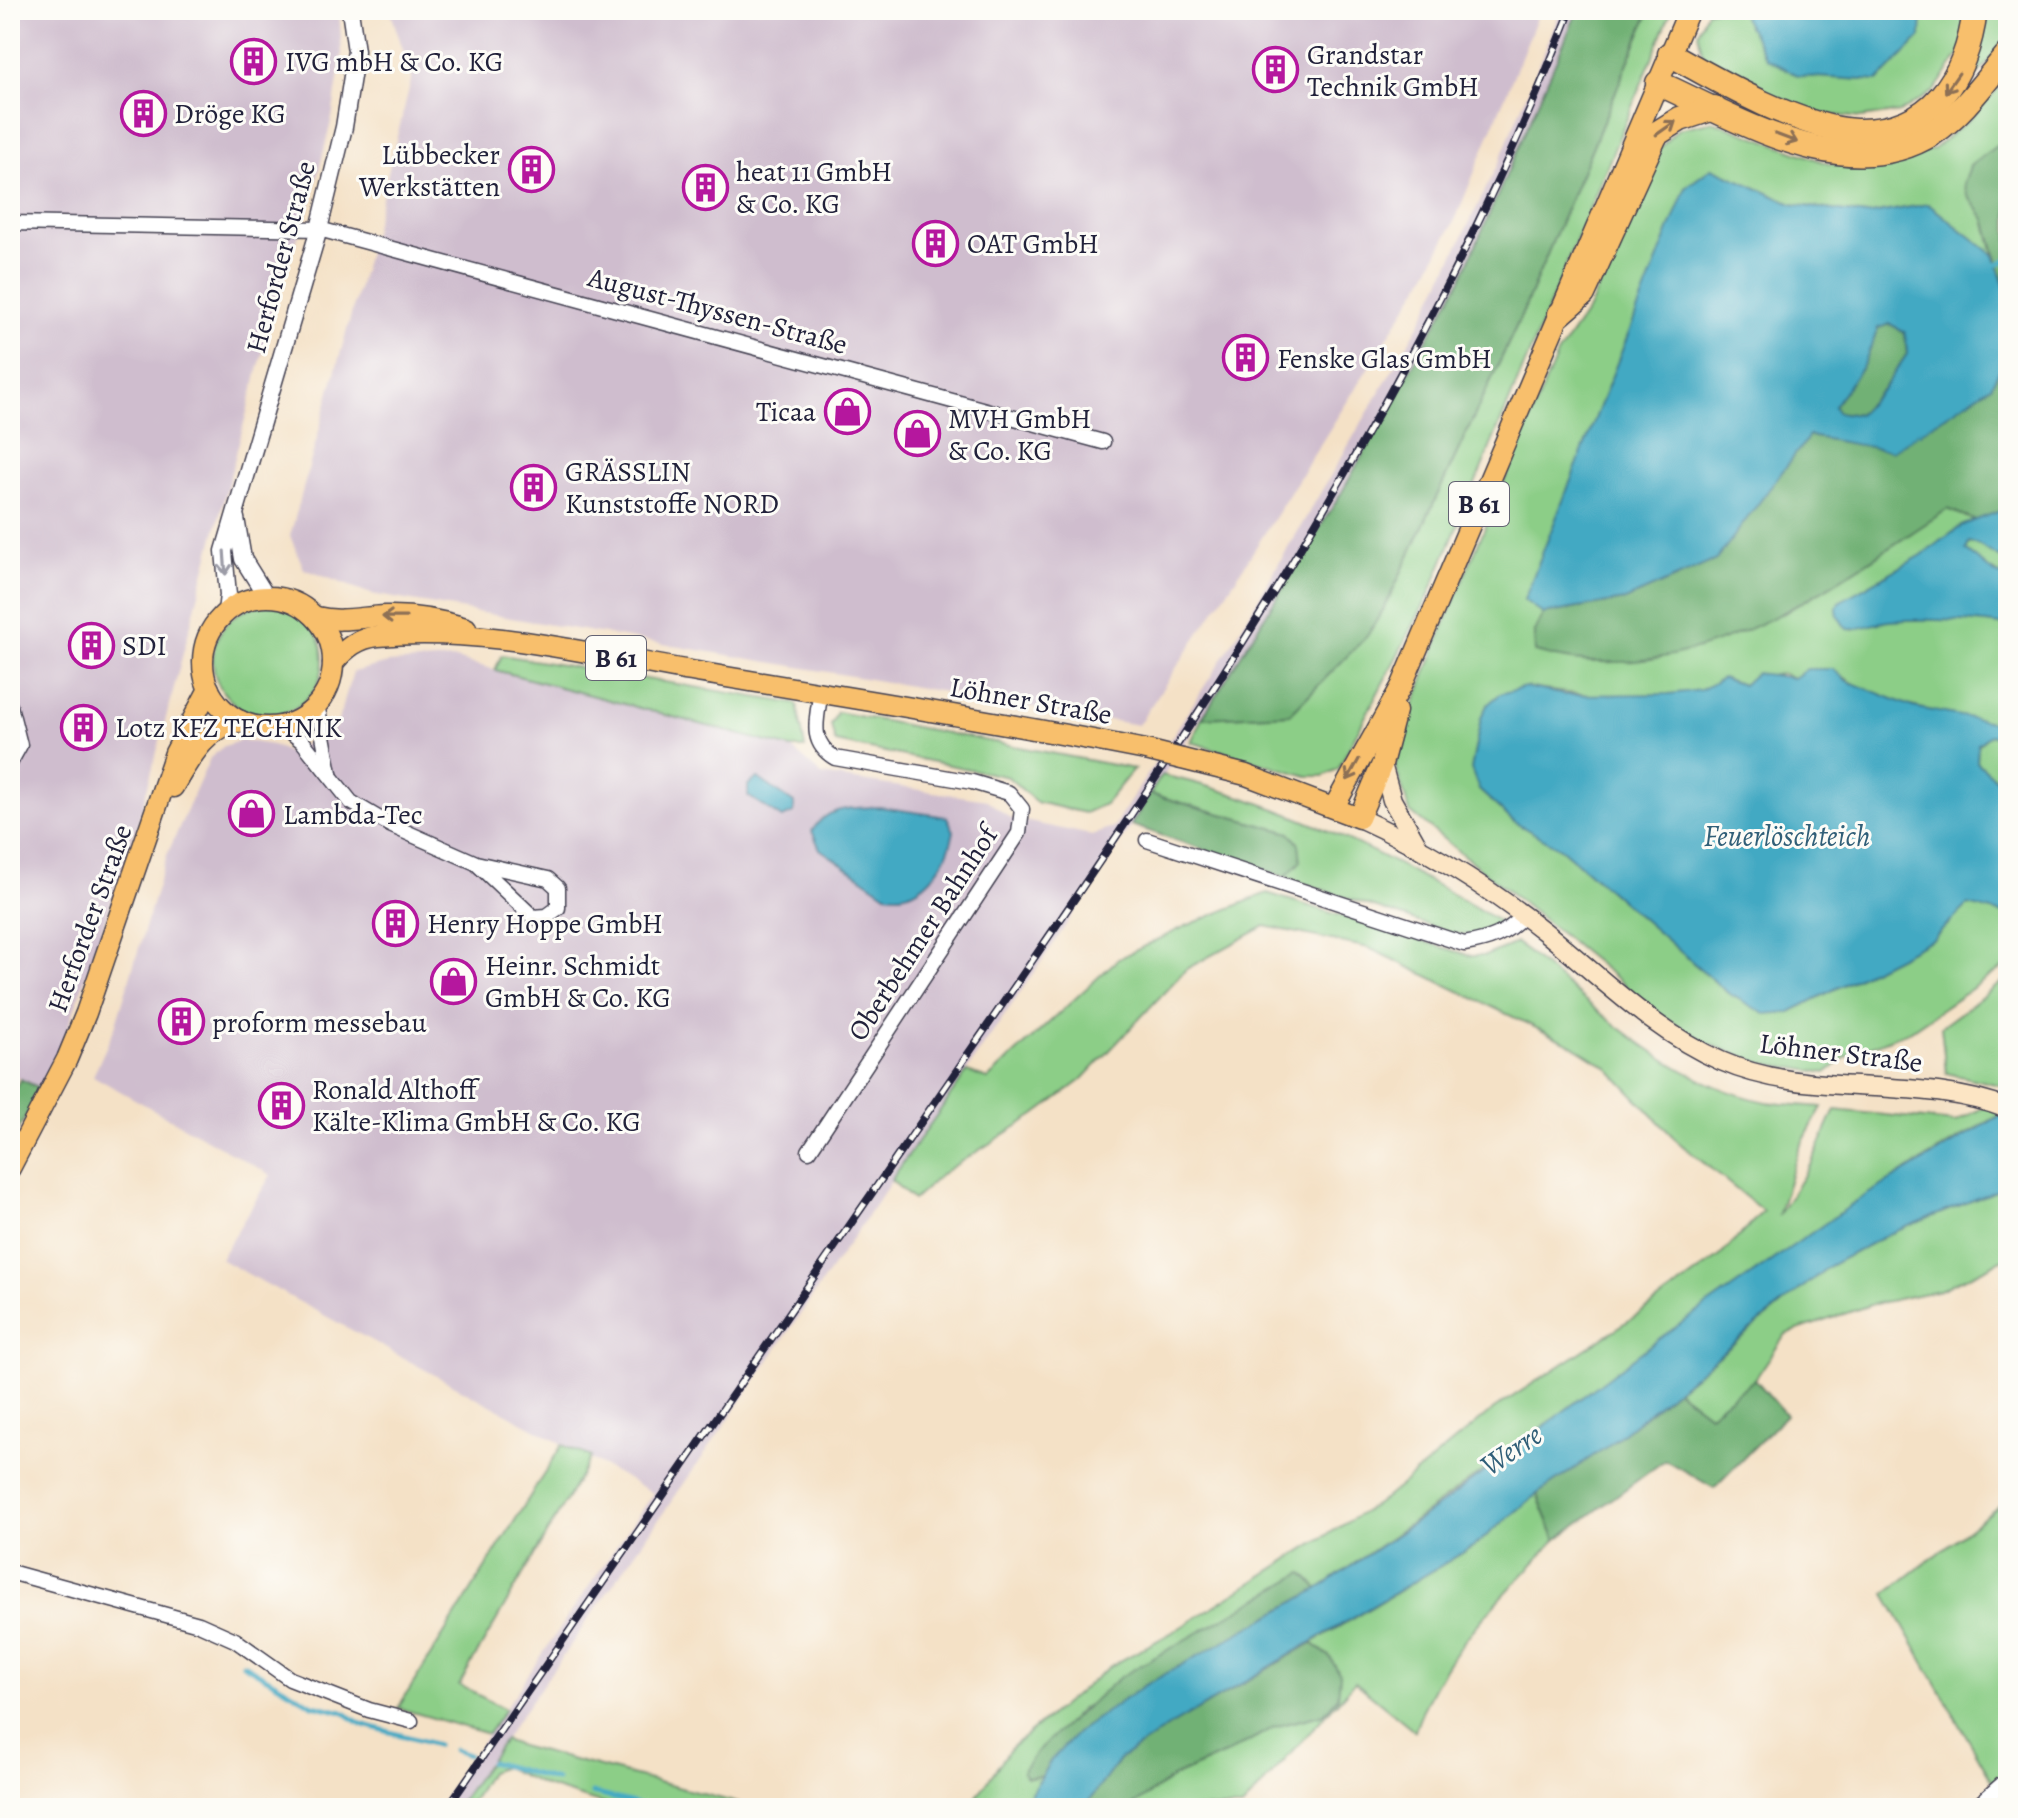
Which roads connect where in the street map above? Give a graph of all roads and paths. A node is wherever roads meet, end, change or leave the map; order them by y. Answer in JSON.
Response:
{"nodes":[{"id":1,"x":350,"y":10,"type":"edge"},
{"id":2,"x":1689,"y":10,"type":"edge"},
{"id":3,"x":1975,"y":10,"type":"edge"},
{"id":4,"x":1670,"y":54,"type":"junction"},
{"id":5,"x":2008,"y":54,"type":"edge"},
{"id":6,"x":1658,"y":83,"type":"junction"},
{"id":7,"x":1714,"y":108,"type":"junction"},
{"id":8,"x":10,"y":223,"type":"edge"},
{"id":9,"x":319,"y":229,"type":"junction"},
{"id":10,"x":1560,"y":314,"type":"junction"},
{"id":11,"x":1103,"y":442,"type":"dead end"},
{"id":12,"x":235,"y":516,"type":"junction"},
{"id":13,"x":266,"y":596,"type":"junction"},
{"id":14,"x":226,"y":612,"type":"junction"},
{"id":15,"x":316,"y":617,"type":"junction"},
{"id":16,"x":496,"y":638,"type":"junction"},
{"id":17,"x":333,"y":663,"type":"junction"},
{"id":18,"x":1402,"y":685,"type":"junction"},
{"id":19,"x":209,"y":689,"type":"junction"},
{"id":20,"x":821,"y":691,"type":"junction"},
{"id":21,"x":317,"y":704,"type":"junction"},
{"id":22,"x":10,"y":706,"type":"edge"},
{"id":23,"x":241,"y":721,"type":"junction"},
{"id":24,"x":282,"y":725,"type":"junction"},
{"id":25,"x":10,"y":763,"type":"edge"},
{"id":26,"x":1382,"y":764,"type":"junction"},
{"id":27,"x":331,"y":777,"type":"junction"},
{"id":28,"x":1334,"y":807,"type":"junction"},
{"id":29,"x":156,"y":815,"type":"junction"},
{"id":30,"x":1359,"y":818,"type":"junction"},
{"id":31,"x":1147,"y":840,"type":"dead end"},
{"id":32,"x":1419,"y":848,"type":"junction"},
{"id":33,"x":476,"y":863,"type":"junction"},
{"id":34,"x":1523,"y":916,"type":"junction"},
{"id":35,"x":2008,"y":1109,"type":"edge"},
{"id":36,"x":809,"y":1151,"type":"dead end"},
{"id":37,"x":10,"y":1168,"type":"edge"},
{"id":38,"x":10,"y":1572,"type":"edge"},
{"id":39,"x":411,"y":1721,"type":"dead end"},
{"id":40,"x":2008,"y":1779,"type":"edge"},
{"id":41,"x":1975,"y":1808,"type":"edge"}],
"edges":[{"from":1,"to":9,"type":"street","name":"Herforder Straße"},
{"from":2,"to":4,"type":"main road","number":"B 61"},
{"from":3,"to":4,"type":"highway","one_way":true},
{"from":4,"to":6,"type":"main road","number":"B 61"},
{"from":7,"to":5,"type":"highway","one_way":true},
{"from":6,"to":7,"type":"highway"},
{"from":6,"to":10,"type":"main road","number":"B 61"},
{"from":10,"to":7,"type":"highway","one_way":true},
{"from":8,"to":9,"type":"street","name":"August-Thyssen-Straße"},
{"from":9,"to":11,"type":"street","name":"August-Thyssen-Straße"},
{"from":9,"to":12,"type":"street","name":"Herforder Straße"},
{"from":10,"to":18,"type":"main road","number":"B 61"},
{"from":12,"to":13,"type":"street","name":"Herforder Straße"},
{"from":12,"to":14,"type":"street","name":"Herforder Straße","one_way":true},
{"from":13,"to":14,"type":"main road"},
{"from":13,"to":15,"type":"main road"},
{"from":14,"to":19,"type":"main road"},
{"from":16,"to":15,"type":"main road","name":"Löhner Straße","number":"B 61","one_way":true},
{"from":15,"to":17,"type":"main road"},
{"from":16,"to":17,"type":"main road","name":"Löhner Straße","number":"B 61"},
{"from":16,"to":20,"type":"main road","name":"Löhner Straße","number":"B 61"},
{"from":17,"to":21,"type":"main road"},
{"from":18,"to":26,"type":"main road","number":"B 61"},
{"from":18,"to":28,"type":"main road","number":"B 61","one_way":true},
{"from":19,"to":23,"type":"main road"},
{"from":19,"to":29,"type":"main road","name":"Herforder Straße"},
{"from":20,"to":28,"type":"main road","name":"Löhner Straße","number":"B 61","bridge":true},
{"from":20,"to":36,"type":"street","name":"Oberbehmer Bahnhof"},
{"from":21,"to":24,"type":"main road"},
{"from":21,"to":27,"type":"street"},
{"from":22,"to":25,"type":"street"},
{"from":23,"to":24,"type":"main road"},
{"from":23,"to":29,"type":"main road","name":"Herforder Straße"},
{"from":24,"to":27,"type":"street"},
{"from":26,"to":30,"type":"main road","number":"B 61"},
{"from":26,"to":32,"type":"main road"},
{"from":27,"to":33,"type":"street"},
{"from":28,"to":30,"type":"main road","name":"Löhner Straße","number":"B 61"},
{"from":29,"to":37,"type":"main road","name":"Herforder Straße"},
{"from":30,"to":32,"type":"main road","name":"Löhner Straße"},
{"from":31,"to":34,"type":"street"},
{"from":32,"to":34,"type":"main road","name":"Löhner Straße"},
{"from":33,"to":33,"type":"street"},
{"from":34,"to":35,"type":"main road","name":"Löhner Straße"},
{"from":38,"to":39,"type":"street"},
{"from":40,"to":41,"type":"street"}]}
